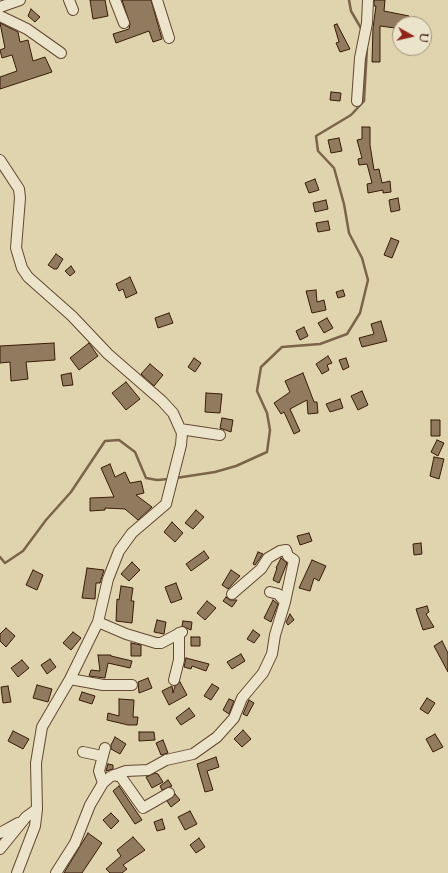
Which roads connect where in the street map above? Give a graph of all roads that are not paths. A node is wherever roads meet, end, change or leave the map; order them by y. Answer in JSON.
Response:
{"nodes":[{"id":1,"x":20,"y":0,"type":"edge"},
{"id":2,"x":115,"y":0,"type":"edge"},
{"id":3,"x":157,"y":0,"type":"edge"},
{"id":4,"x":368,"y":0,"type":"edge"},
{"id":5,"x":0,"y":7,"type":"edge"},
{"id":6,"x":0,"y":16,"type":"edge"},
{"id":7,"x":124,"y":23,"type":"dead end"},
{"id":8,"x":168,"y":38,"type":"dead end"},
{"id":9,"x":61,"y":53,"type":"dead end"},
{"id":10,"x":357,"y":101,"type":"dead end"},
{"id":11,"x":0,"y":160,"type":"edge"},
{"id":12,"x":180,"y":429,"type":"junction"},
{"id":13,"x":220,"y":435,"type":"dead end"},
{"id":14,"x":270,"y":592,"type":"dead end"},
{"id":15,"x":232,"y":594,"type":"dead end"},
{"id":16,"x":285,"y":602,"type":"junction"},
{"id":17,"x":98,"y":622,"type":"junction"},
{"id":18,"x":70,"y":679,"type":"junction"},
{"id":19,"x":174,"y":680,"type":"dead end"},
{"id":20,"x":132,"y":685,"type":"dead end"},
{"id":21,"x":83,"y":752,"type":"dead end"},
{"id":22,"x":115,"y":775,"type":"junction"},
{"id":23,"x":104,"y":783,"type":"junction"},
{"id":24,"x":169,"y":793,"type":"dead end"},
{"id":25,"x":37,"y":810,"type":"junction"},
{"id":26,"x":26,"y":817,"type":"junction"},
{"id":27,"x":0,"y":834,"type":"edge"},
{"id":28,"x":0,"y":849,"type":"edge"},
{"id":29,"x":18,"y":873,"type":"edge"},
{"id":30,"x":56,"y":873,"type":"edge"}],
"edges":[{"from":1,"to":5,"type":"street"},
{"from":2,"to":7,"type":"street"},
{"from":3,"to":8,"type":"street"},
{"from":4,"to":10,"type":"street"},
{"from":6,"to":9,"type":"street"},
{"from":11,"to":12,"type":"street"},
{"from":12,"to":13,"type":"street"},
{"from":12,"to":17,"type":"street"},
{"from":14,"to":16,"type":"street"},
{"from":15,"to":16,"type":"street"},
{"from":16,"to":22,"type":"street"},
{"from":17,"to":18,"type":"street"},
{"from":17,"to":19,"type":"street"},
{"from":18,"to":20,"type":"street"},
{"from":18,"to":25,"type":"street"},
{"from":21,"to":23,"type":"street"},
{"from":22,"to":23,"type":"street"},
{"from":22,"to":24,"type":"street"},
{"from":23,"to":30,"type":"street"},
{"from":25,"to":26,"type":"street"},
{"from":25,"to":29,"type":"street"},
{"from":26,"to":27,"type":"street"},
{"from":26,"to":28,"type":"street"}]}
